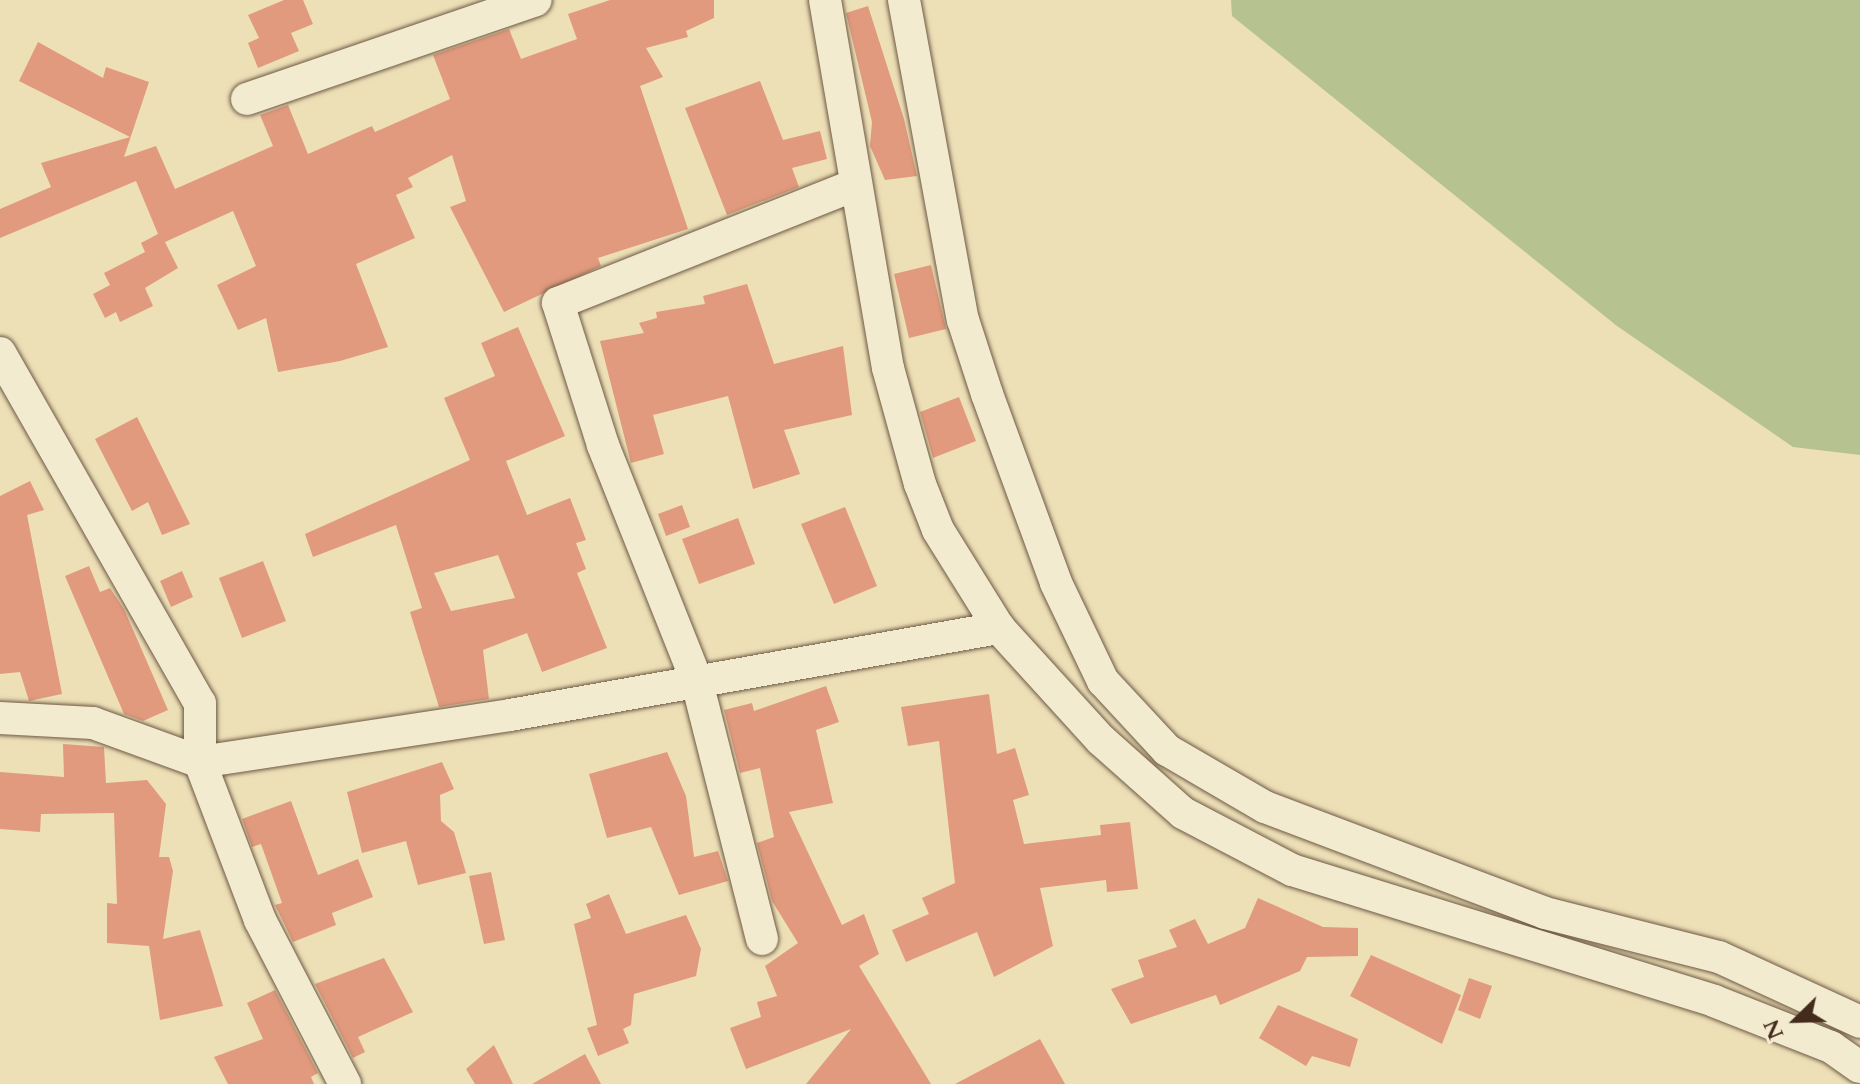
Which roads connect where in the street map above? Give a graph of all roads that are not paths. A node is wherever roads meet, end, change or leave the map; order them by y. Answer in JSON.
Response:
{"nodes":[{"id":1,"x":536,"y":0,"type":"edge"},
{"id":2,"x":825,"y":0,"type":"edge"},
{"id":3,"x":904,"y":0,"type":"edge"},
{"id":4,"x":247,"y":99,"type":"dead end"},
{"id":5,"x":855,"y":185,"type":"junction"},
{"id":6,"x":0,"y":353,"type":"edge"},
{"id":7,"x":999,"y":628,"type":"junction"},
{"id":8,"x":696,"y":679,"type":"junction"},
{"id":9,"x":0,"y":718,"type":"edge"},
{"id":10,"x":200,"y":762,"type":"junction"},
{"id":11,"x":762,"y":939,"type":"dead end"},
{"id":12,"x":1860,"y":1022,"type":"edge"},
{"id":13,"x":1860,"y":1067,"type":"edge"},
{"id":14,"x":345,"y":1084,"type":"edge"}],
"edges":[{"from":1,"to":4,"type":"street"},
{"from":2,"to":5,"type":"street"},
{"from":3,"to":12,"type":"street"},
{"from":5,"to":7,"type":"street"},
{"from":5,"to":8,"type":"street"},
{"from":6,"to":10,"type":"street"},
{"from":7,"to":8,"type":"street"},
{"from":7,"to":13,"type":"street"},
{"from":8,"to":10,"type":"street"},
{"from":8,"to":11,"type":"street"},
{"from":9,"to":10,"type":"street"},
{"from":10,"to":14,"type":"street"}]}
